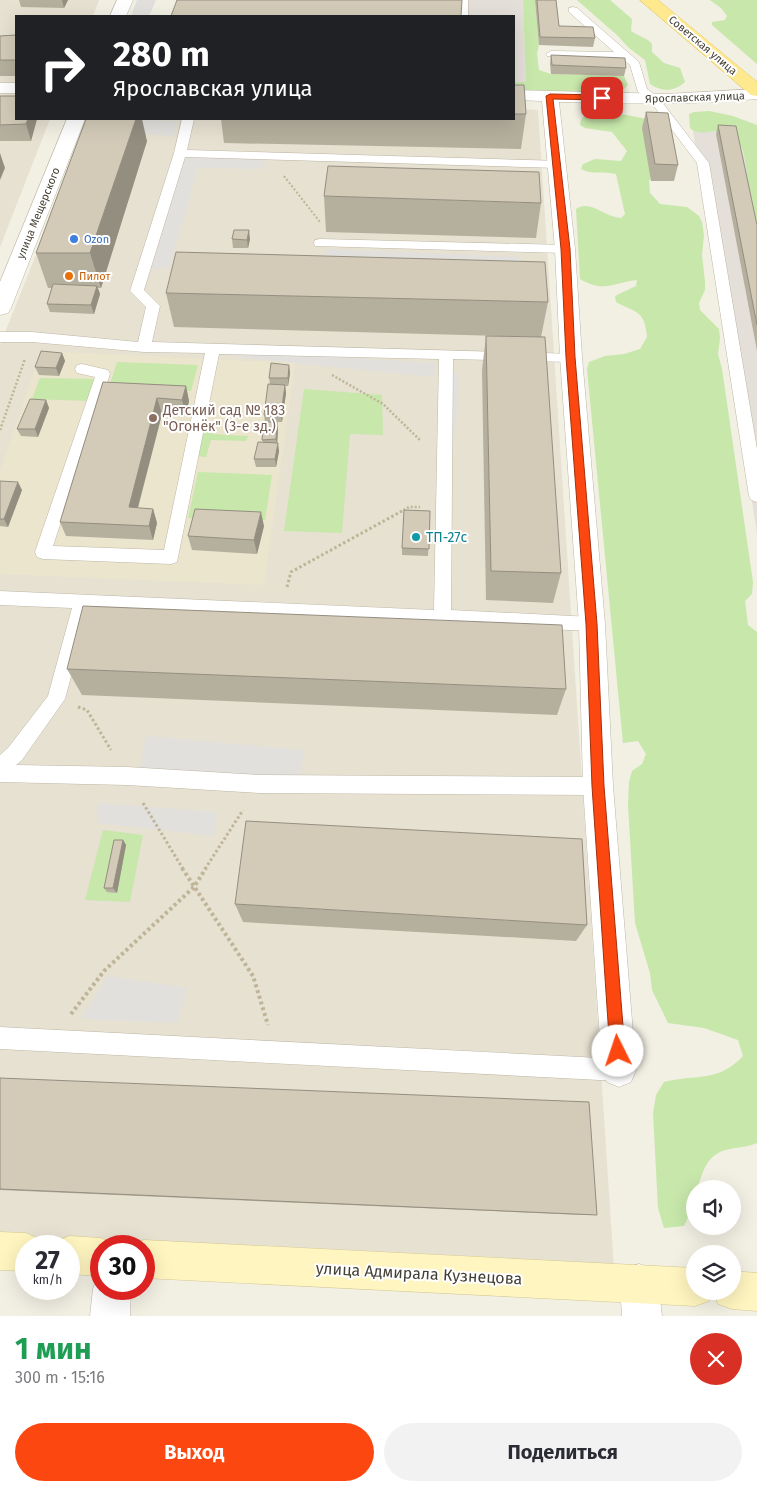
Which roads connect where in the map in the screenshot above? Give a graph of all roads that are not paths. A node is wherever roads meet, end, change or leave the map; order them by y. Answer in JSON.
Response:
{"nodes":[{"id":1,"x":125,"y":0,"type":"edge"},
{"id":2,"x":463,"y":0,"type":"edge"},
{"id":3,"x":648,"y":0,"type":"edge"},
{"id":4,"x":573,"y":10,"type":"dead end"},
{"id":5,"x":118,"y":15,"type":"edge"},
{"id":6,"x":463,"y":15,"type":"edge"},
{"id":7,"x":551,"y":54,"type":"edge"},
{"id":8,"x":625,"y":55,"type":"junction"},
{"id":9,"x":0,"y":88,"type":"edge"},
{"id":10,"x":15,"y":88,"type":"edge"},
{"id":11,"x":757,"y":90,"type":"edge"},
{"id":12,"x":757,"y":94,"type":"edge"},
{"id":13,"x":515,"y":95,"type":"edge"},
{"id":14,"x":550,"y":96,"type":"junction"},
{"id":15,"x":654,"y":99,"type":"junction"},
{"id":16,"x":76,"y":120,"type":"edge"},
{"id":17,"x":188,"y":120,"type":"edge"},
{"id":18,"x":180,"y":153,"type":"junction"},
{"id":19,"x":558,"y":164,"type":"junction"},
{"id":20,"x":320,"y":243,"type":"road end"},
{"id":21,"x":565,"y":249,"type":"junction"},
{"id":22,"x":0,"y":308,"type":"edge"},
{"id":23,"x":0,"y":337,"type":"edge"},
{"id":24,"x":144,"y":347,"type":"junction"},
{"id":25,"x":213,"y":348,"type":"junction"},
{"id":26,"x":446,"y":356,"type":"junction"},
{"id":27,"x":571,"y":357,"type":"junction"},
{"id":28,"x":82,"y":369,"type":"dead end"},
{"id":29,"x":757,"y":496,"type":"edge"},
{"id":30,"x":0,"y":598,"type":"edge"},
{"id":31,"x":82,"y":602,"type":"junction"},
{"id":32,"x":442,"y":617,"type":"junction"},
{"id":33,"x":592,"y":624,"type":"junction"},
{"id":34,"x":0,"y":766,"type":"edge"},
{"id":35,"x":0,"y":772,"type":"edge"},
{"id":36,"x":598,"y":786,"type":"junction"},
{"id":37,"x":0,"y":1038,"type":"edge"},
{"id":38,"x":619,"y":1070,"type":"joint"},
{"id":39,"x":0,"y":1251,"type":"edge"},
{"id":40,"x":15,"y":1252,"type":"edge"},
{"id":41,"x":155,"y":1260,"type":"edge"},
{"id":42,"x":686,"y":1289,"type":"edge"},
{"id":43,"x":741,"y":1291,"type":"edge"},
{"id":44,"x":757,"y":1292,"type":"edge"},
{"id":45,"x":111,"y":1300,"type":"edge"},
{"id":46,"x":641,"y":1300,"type":"edge"},
{"id":47,"x":110,"y":1316,"type":"edge"}],
"edges":[{"from":1,"to":5,"type":"street"},
{"from":2,"to":6,"type":"lane"},
{"from":3,"to":11,"type":"main road","name":"Советская улица"},
{"from":4,"to":8,"type":"lane"},
{"from":7,"to":8,"type":"lane"},
{"from":8,"to":15,"type":"lane"},
{"from":9,"to":10,"type":"street"},
{"from":12,"to":15,"type":"street","name":"Ярославская улица"},
{"from":13,"to":14,"type":"street","name":"Ярославская улица"},
{"from":14,"to":15,"type":"street","name":"Ярославская улица"},
{"from":14,"to":19,"type":"street"},
{"from":15,"to":29,"type":"lane"},
{"from":16,"to":22,"type":"street","name":"улица Мещерского"},
{"from":17,"to":18,"type":"lane"},
{"from":18,"to":19,"type":"lane"},
{"from":18,"to":24,"type":"lane"},
{"from":19,"to":21,"type":"street"},
{"from":20,"to":21,"type":"lane"},
{"from":21,"to":27,"type":"street"},
{"from":23,"to":24,"type":"lane"},
{"from":24,"to":25,"type":"lane"},
{"from":25,"to":26,"type":"lane"},
{"from":25,"to":28,"type":"lane"},
{"from":26,"to":27,"type":"lane"},
{"from":26,"to":32,"type":"lane"},
{"from":27,"to":33,"type":"street"},
{"from":30,"to":31,"type":"lane"},
{"from":31,"to":32,"type":"lane"},
{"from":31,"to":34,"type":"lane"},
{"from":32,"to":33,"type":"lane"},
{"from":33,"to":36,"type":"street"},
{"from":35,"to":36,"type":"lane"},
{"from":36,"to":38,"type":"street"},
{"from":37,"to":38,"type":"lane"},
{"from":39,"to":40,"type":"main road"},
{"from":41,"to":46,"type":"main road","name":"улица Адмирала Кузнецова"},
{"from":42,"to":46,"type":"main road","name":"улица Адмирала Кузнецова"},
{"from":43,"to":44,"type":"main road"},
{"from":45,"to":47,"type":"street"}]}
